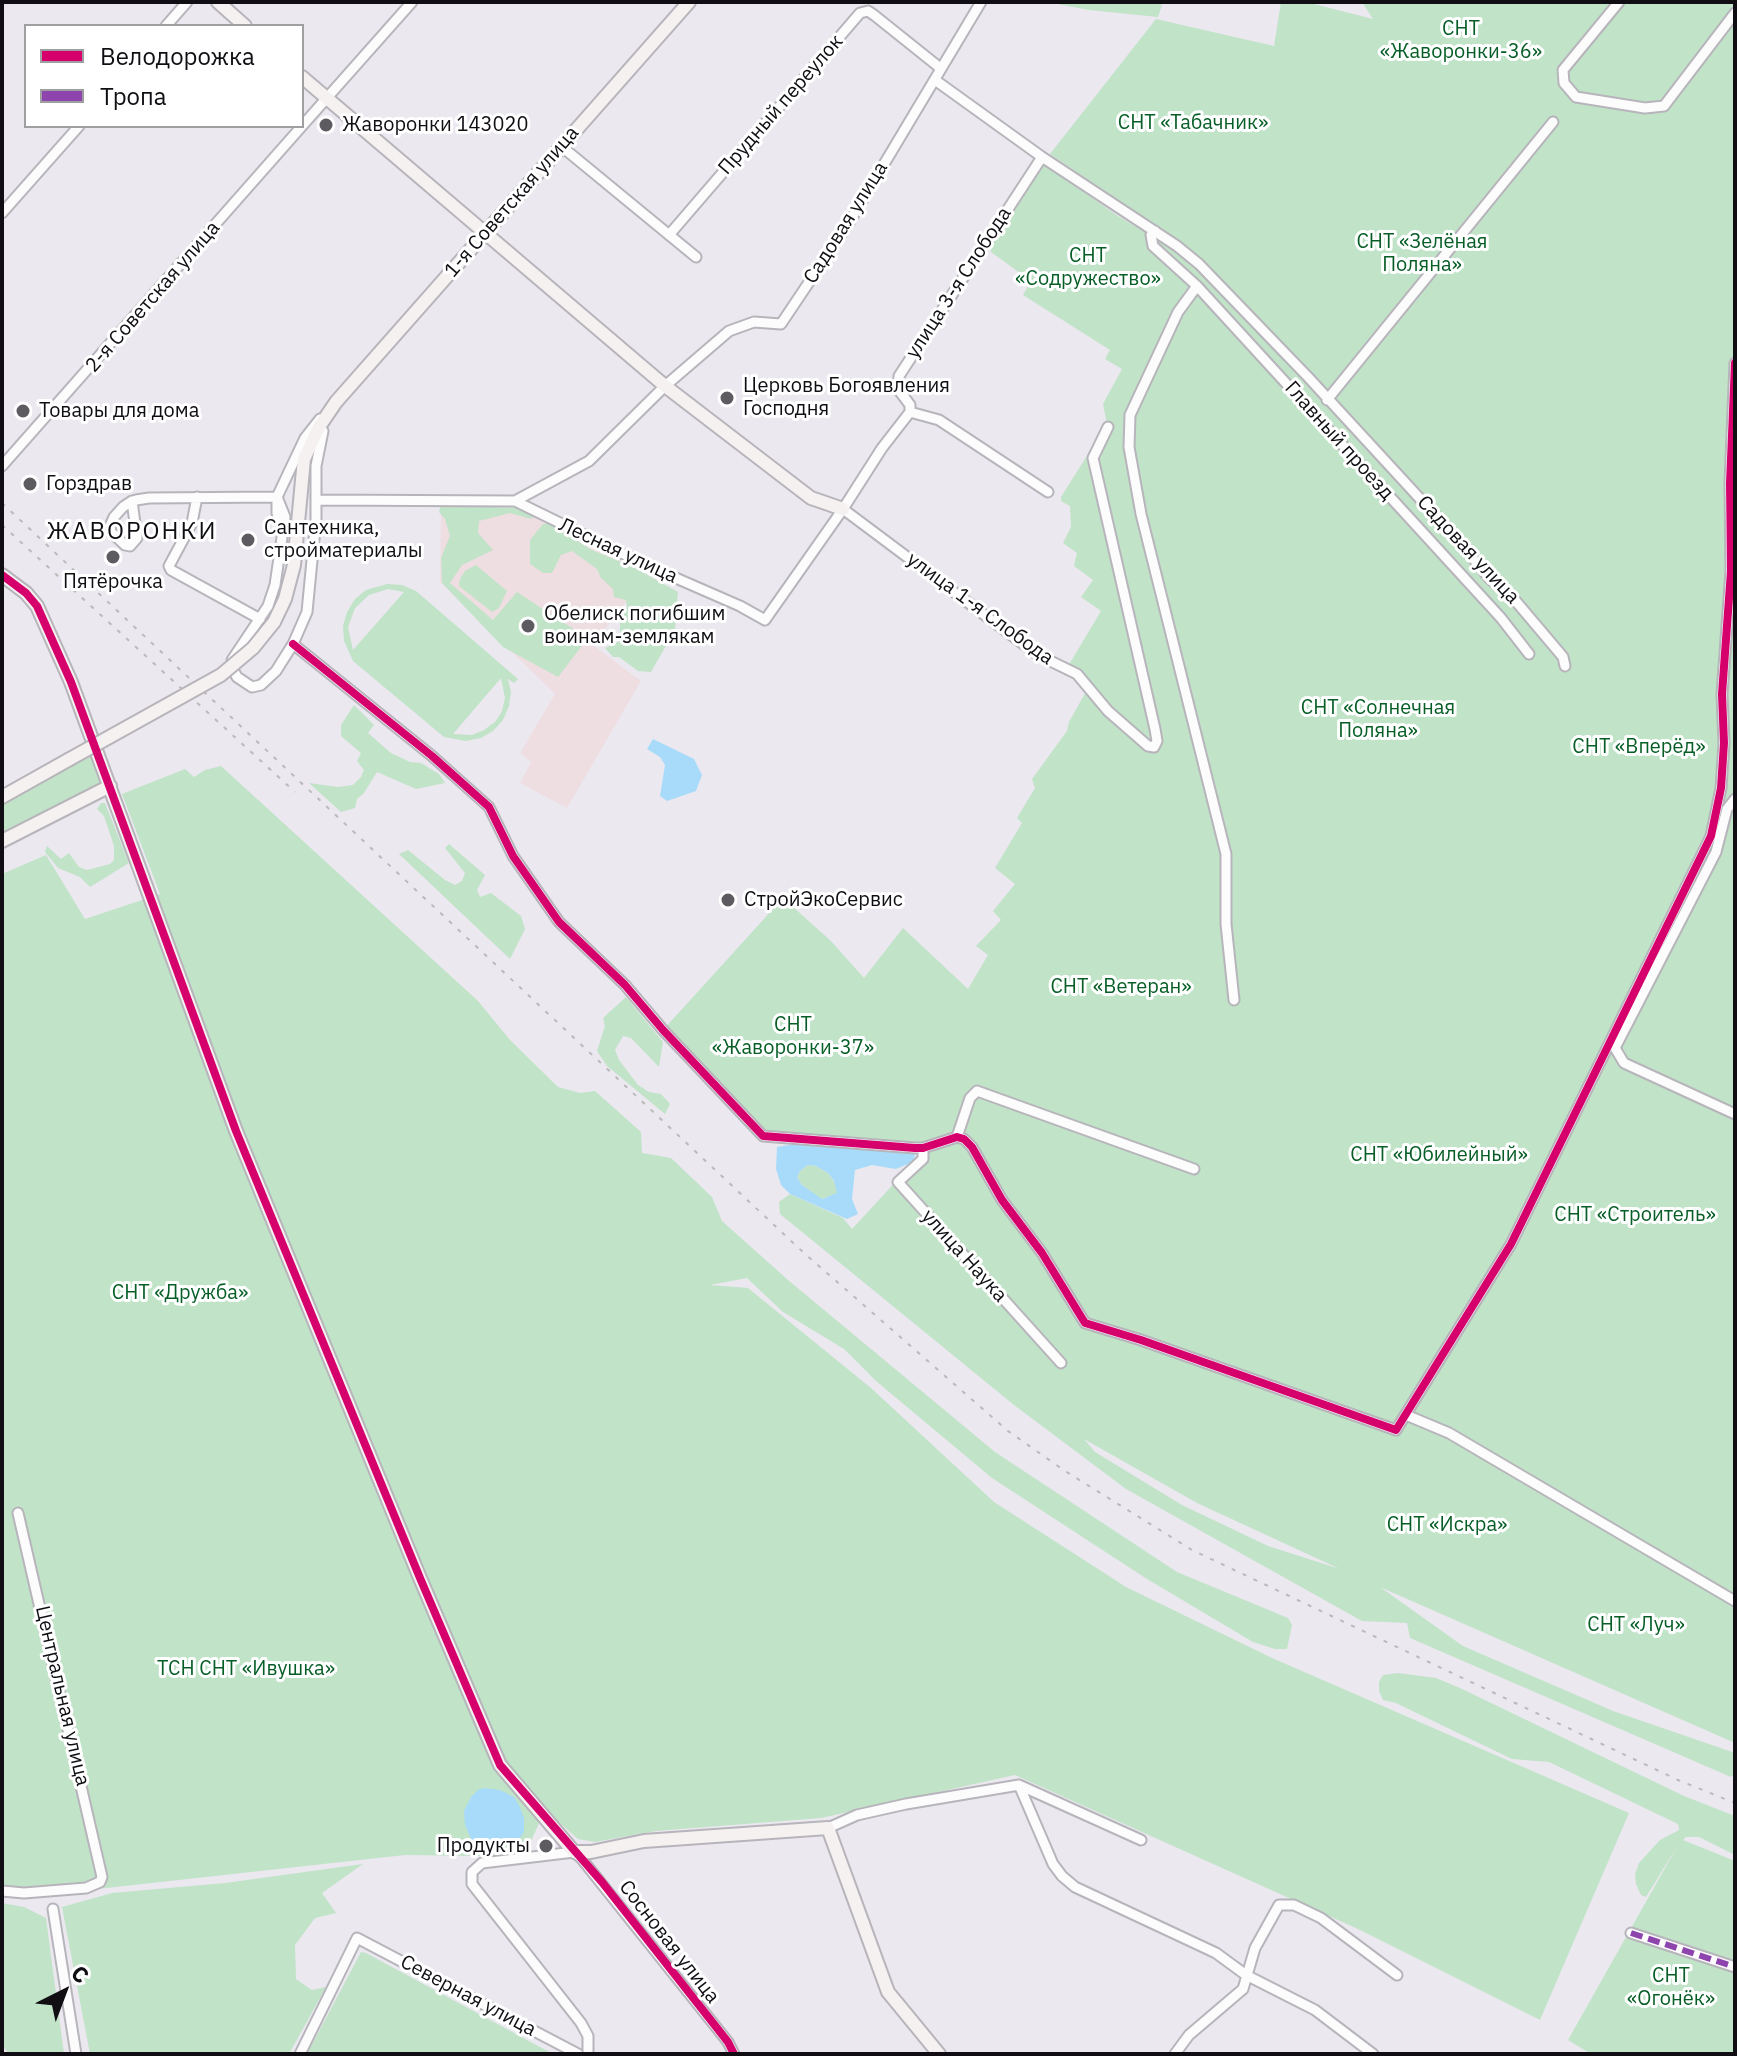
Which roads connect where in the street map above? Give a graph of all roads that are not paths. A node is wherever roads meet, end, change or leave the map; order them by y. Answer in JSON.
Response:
{"nodes":[{"id":1,"x":187,"y":2,"type":"edge"},
{"id":2,"x":218,"y":2,"type":"edge"},
{"id":3,"x":412,"y":2,"type":"edge"},
{"id":4,"x":689,"y":2,"type":"edge"},
{"id":5,"x":981,"y":2,"type":"edge"},
{"id":6,"x":1619,"y":2,"type":"edge"},
{"id":7,"x":1735,"y":13,"type":"edge"},
{"id":8,"x":168,"y":24,"type":"edge"},
{"id":9,"x":243,"y":24,"type":"edge"},
{"id":10,"x":939,"y":67,"type":"junction"},
{"id":11,"x":304,"y":79,"type":"edge"},
{"id":12,"x":935,"y":80,"type":"junction"},
{"id":13,"x":326,"y":98,"type":"junction"},
{"id":14,"x":1553,"y":122,"type":"dead end"},
{"id":15,"x":304,"y":124,"type":"edge"},
{"id":16,"x":77,"y":128,"type":"edge"},
{"id":17,"x":300,"y":128,"type":"edge"},
{"id":18,"x":561,"y":146,"type":"junction"},
{"id":19,"x":1042,"y":157,"type":"junction"},
{"id":20,"x":2,"y":213,"type":"edge"},
{"id":21,"x":1155,"y":231,"type":"junction"},
{"id":22,"x":484,"y":233,"type":"junction"},
{"id":23,"x":669,"y":235,"type":"junction"},
{"id":24,"x":696,"y":257,"type":"dead end"},
{"id":25,"x":1197,"y":286,"type":"junction"},
{"id":26,"x":1735,"y":363,"type":"edge"},
{"id":27,"x":665,"y":386,"type":"junction"},
{"id":28,"x":1327,"y":400,"type":"junction"},
{"id":29,"x":336,"y":402,"type":"junction"},
{"id":30,"x":910,"y":412,"type":"junction"},
{"id":31,"x":1108,"y":427,"type":"dead end"},
{"id":32,"x":2,"y":466,"type":"edge"},
{"id":33,"x":1048,"y":492,"type":"dead end"},
{"id":34,"x":197,"y":497,"type":"junction"},
{"id":35,"x":277,"y":497,"type":"junction"},
{"id":36,"x":316,"y":500,"type":"junction"},
{"id":37,"x":132,"y":501,"type":"dead end"},
{"id":38,"x":515,"y":501,"type":"junction"},
{"id":39,"x":843,"y":509,"type":"junction"},
{"id":40,"x":2,"y":575,"type":"edge"},
{"id":41,"x":260,"y":619,"type":"junction"},
{"id":42,"x":293,"y":644,"type":"junction"},
{"id":43,"x":1529,"y":654,"type":"dead end"},
{"id":44,"x":1565,"y":666,"type":"dead end"},
{"id":45,"x":1723,"y":728,"type":"junction"},
{"id":46,"x":1735,"y":730,"type":"edge"},
{"id":47,"x":110,"y":786,"type":"junction"},
{"id":48,"x":2,"y":797,"type":"edge"},
{"id":49,"x":1735,"y":799,"type":"edge"},
{"id":50,"x":2,"y":841,"type":"edge"},
{"id":51,"x":1234,"y":1000,"type":"dead end"},
{"id":52,"x":1735,"y":1114,"type":"edge"},
{"id":53,"x":957,"y":1137,"type":"junction"},
{"id":54,"x":923,"y":1148,"type":"junction"},
{"id":55,"x":1194,"y":1169,"type":"dead end"},
{"id":56,"x":1061,"y":1363,"type":"dead end"},
{"id":57,"x":1406,"y":1415,"type":"junction"},
{"id":58,"x":18,"y":1513,"type":"dead end"},
{"id":59,"x":1735,"y":1601,"type":"edge"},
{"id":60,"x":1019,"y":1785,"type":"junction"},
{"id":61,"x":828,"y":1828,"type":"junction"},
{"id":62,"x":1141,"y":1840,"type":"dead end"},
{"id":63,"x":574,"y":1852,"type":"junction"},
{"id":64,"x":2,"y":1891,"type":"edge"},
{"id":65,"x":53,"y":1909,"type":"dead end"},
{"id":66,"x":1631,"y":1933,"type":"dead end"},
{"id":67,"x":1735,"y":1967,"type":"edge"},
{"id":68,"x":1246,"y":1975,"type":"junction"},
{"id":69,"x":1397,"y":1975,"type":"dead end"},
{"id":70,"x":76,"y":2054,"type":"edge"},
{"id":71,"x":300,"y":2054,"type":"edge"},
{"id":72,"x":578,"y":2054,"type":"edge"},
{"id":73,"x":588,"y":2054,"type":"edge"},
{"id":74,"x":734,"y":2054,"type":"edge"},
{"id":75,"x":939,"y":2054,"type":"edge"},
{"id":76,"x":1175,"y":2054,"type":"edge"},
{"id":77,"x":1373,"y":2054,"type":"edge"}],
"edges":[{"from":1,"to":8,"type":"street"},
{"from":2,"to":9,"type":"street"},
{"from":3,"to":13,"type":"street","name":"2-я Советская улица"},
{"from":4,"to":18,"type":"street","name":"1-я Советская улица"},
{"from":5,"to":10,"type":"street","name":"Садовая улица"},
{"from":6,"to":7,"type":"street"},
{"from":10,"to":12,"type":"street","name":"Садовая улица"},
{"from":10,"to":23,"type":"street","name":"Прудный переулок"},
{"from":11,"to":13,"type":"street"},
{"from":12,"to":19,"type":"street","name":"Садовая улица"},
{"from":12,"to":27,"type":"street","name":"Садовая улица"},
{"from":13,"to":15,"type":"street","name":"2-я Советская улица"},
{"from":13,"to":22,"type":"street"},
{"from":14,"to":28,"type":"street"},
{"from":16,"to":20,"type":"street"},
{"from":17,"to":32,"type":"street","name":"2-я Советская улица"},
{"from":18,"to":22,"type":"street","name":"1-я Советская улица"},
{"from":18,"to":23,"type":"street"},
{"from":19,"to":21,"type":"street","name":"Садовая улица"},
{"from":19,"to":30,"type":"street","name":"улица 3-я Слобода"},
{"from":21,"to":25,"type":"street","name":"Главный проезд"},
{"from":21,"to":28,"type":"street","name":"Садовая улица"},
{"from":22,"to":27,"type":"street"},
{"from":22,"to":29,"type":"street","name":"1-я Советская улица"},
{"from":23,"to":24,"type":"street"},
{"from":25,"to":43,"type":"street","name":"Главный проезд"},
{"from":25,"to":51,"type":"street"},
{"from":26,"to":45,"type":"street"},
{"from":27,"to":38,"type":"street","name":"Лесная улица"},
{"from":27,"to":39,"type":"street"},
{"from":28,"to":44,"type":"street","name":"Садовая улица"},
{"from":29,"to":35,"type":"street"},
{"from":29,"to":36,"type":"street"},
{"from":29,"to":48,"type":"street","name":"1-я Советская улица","bridge":true},
{"from":30,"to":33,"type":"street"},
{"from":30,"to":39,"type":"street"},
{"from":31,"to":39,"type":"street","name":"улица 1-я Слобода"},
{"from":34,"to":35,"type":"street"},
{"from":34,"to":37,"type":"street"},
{"from":34,"to":41,"type":"street"},
{"from":35,"to":41,"type":"street"},
{"from":36,"to":38,"type":"street","name":"Лесная улица"},
{"from":36,"to":42,"type":"street"},
{"from":38,"to":39,"type":"street","name":"Лесная улица"},
{"from":40,"to":47,"type":"street"},
{"from":41,"to":42,"type":"street"},
{"from":42,"to":54,"type":"street"},
{"from":45,"to":46,"type":"street"},
{"from":45,"to":57,"type":"street"},
{"from":47,"to":50,"type":"street"},
{"from":47,"to":63,"type":"street"},
{"from":49,"to":52,"type":"street"},
{"from":53,"to":54,"type":"street"},
{"from":53,"to":55,"type":"street"},
{"from":53,"to":57,"type":"street"},
{"from":54,"to":56,"type":"street","name":"улица Наука"},
{"from":57,"to":59,"type":"street"},
{"from":58,"to":64,"type":"street","name":"Центральная улица"},
{"from":60,"to":61,"type":"street"},
{"from":60,"to":62,"type":"street"},
{"from":60,"to":68,"type":"street"},
{"from":61,"to":63,"type":"street"},
{"from":61,"to":75,"type":"street"},
{"from":63,"to":73,"type":"street"},
{"from":63,"to":74,"type":"street","name":"Сосновая улица"},
{"from":65,"to":70,"type":"street"},
{"from":66,"to":67,"type":"street"},
{"from":68,"to":69,"type":"street"},
{"from":68,"to":76,"type":"street"},
{"from":68,"to":77,"type":"street"},
{"from":71,"to":72,"type":"street","name":"Северная улица"}]}
